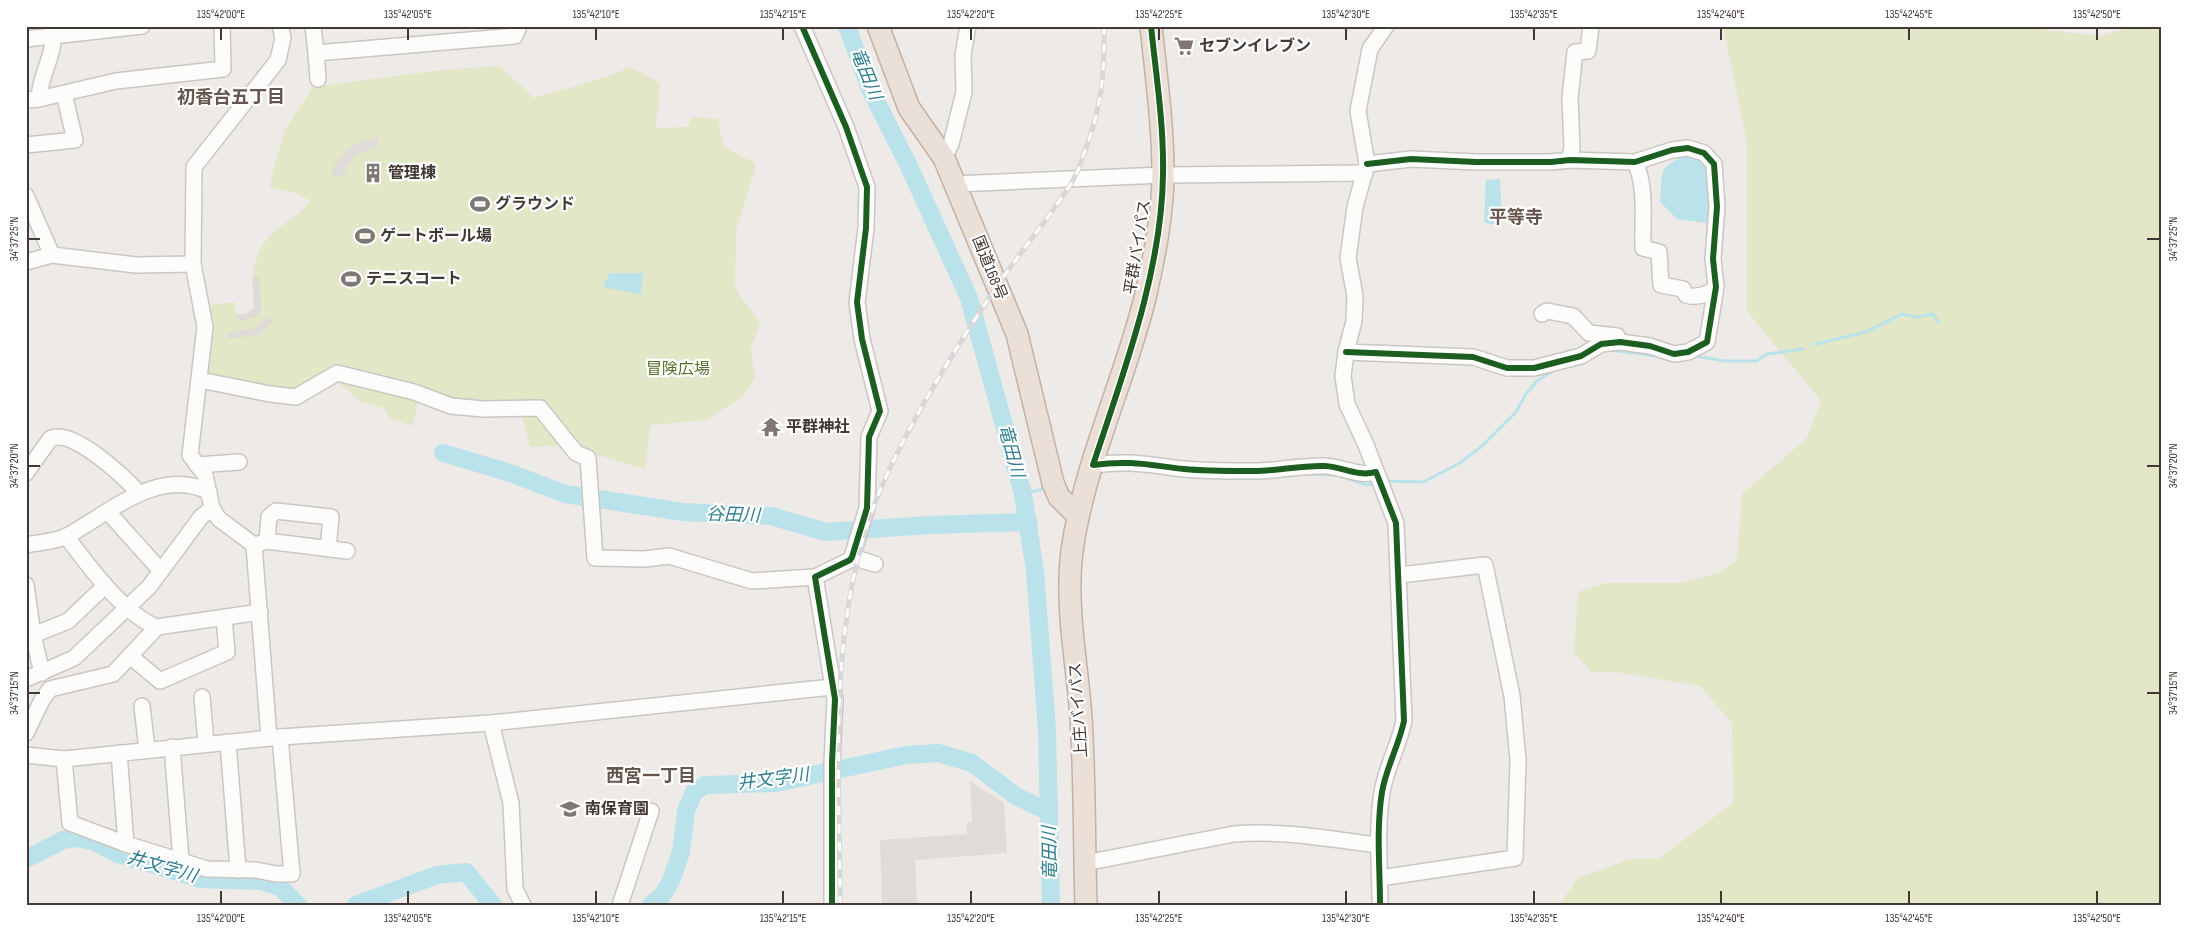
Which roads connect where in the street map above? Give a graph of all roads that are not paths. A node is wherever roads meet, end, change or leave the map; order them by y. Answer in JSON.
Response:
{"nodes":[{"id":1,"x":141,"y":26,"type":"edge"},
{"id":2,"x":222,"y":26,"type":"edge"},
{"id":3,"x":280,"y":26,"type":"edge"},
{"id":4,"x":313,"y":26,"type":"edge"},
{"id":5,"x":519,"y":26,"type":"edge"},
{"id":6,"x":802,"y":26,"type":"edge"},
{"id":7,"x":878,"y":26,"type":"edge"},
{"id":8,"x":968,"y":26,"type":"edge"},
{"id":9,"x":1151,"y":26,"type":"edge"},
{"id":10,"x":1386,"y":26,"type":"edge"},
{"id":11,"x":1591,"y":26,"type":"edge"},
{"id":12,"x":53,"y":31,"type":"edge"},
{"id":13,"x":450,"y":34,"type":"edge"},
{"id":14,"x":26,"y":39,"type":"edge"},
{"id":15,"x":316,"y":53,"type":"junction"},
{"id":16,"x":318,"y":80,"type":"dead end"},
{"id":17,"x":64,"y":94,"type":"junction"},
{"id":18,"x":32,"y":100,"type":"edge"},
{"id":19,"x":26,"y":144,"type":"edge"},
{"id":20,"x":944,"y":158,"type":"junction"},
{"id":21,"x":1570,"y":160,"type":"junction"},
{"id":22,"x":1635,"y":162,"type":"junction"},
{"id":23,"x":1366,"y":168,"type":"junction"},
{"id":24,"x":1163,"y":175,"type":"junction"},
{"id":25,"x":955,"y":184,"type":"junction"},
{"id":26,"x":26,"y":196,"type":"edge"},
{"id":27,"x":52,"y":255,"type":"junction"},
{"id":28,"x":26,"y":262,"type":"edge"},
{"id":29,"x":193,"y":264,"type":"junction"},
{"id":30,"x":1716,"y":287,"type":"junction"},
{"id":31,"x":1542,"y":314,"type":"dead end"},
{"id":32,"x":1617,"y":336,"type":"dead end"},
{"id":33,"x":1346,"y":352,"type":"junction"},
{"id":34,"x":200,"y":380,"type":"junction"},
{"id":35,"x":239,"y":462,"type":"dead end"},
{"id":36,"x":197,"y":465,"type":"junction"},
{"id":37,"x":1093,"y":465,"type":"junction"},
{"id":38,"x":26,"y":472,"type":"edge"},
{"id":39,"x":1379,"y":478,"type":"junction"},
{"id":40,"x":209,"y":492,"type":"junction"},
{"id":41,"x":139,"y":493,"type":"junction"},
{"id":42,"x":212,"y":508,"type":"junction"},
{"id":43,"x":108,"y":512,"type":"junction"},
{"id":44,"x":1078,"y":516,"type":"junction"},
{"id":45,"x":66,"y":536,"type":"junction"},
{"id":46,"x":261,"y":543,"type":"junction"},
{"id":47,"x":26,"y":545,"type":"edge"},
{"id":48,"x":328,"y":549,"type":"junction"},
{"id":49,"x":347,"y":551,"type":"dead end"},
{"id":50,"x":852,"y":557,"type":"junction"},
{"id":51,"x":876,"y":564,"type":"dead end"},
{"id":52,"x":161,"y":571,"type":"junction"},
{"id":53,"x":1400,"y":575,"type":"junction"},
{"id":54,"x":815,"y":577,"type":"junction"},
{"id":55,"x":26,"y":585,"type":"edge"},
{"id":56,"x":105,"y":586,"type":"junction"},
{"id":57,"x":128,"y":606,"type":"junction"},
{"id":58,"x":27,"y":607,"type":"edge"},
{"id":59,"x":260,"y":612,"type":"junction"},
{"id":60,"x":224,"y":618,"type":"junction"},
{"id":61,"x":157,"y":627,"type":"junction"},
{"id":62,"x":30,"y":637,"type":"edge"},
{"id":63,"x":130,"y":656,"type":"junction"},
{"id":64,"x":42,"y":673,"type":"junction"},
{"id":65,"x":26,"y":679,"type":"edge"},
{"id":66,"x":832,"y":687,"type":"junction"},
{"id":67,"x":202,"y":697,"type":"dead end"},
{"id":68,"x":142,"y":706,"type":"dead end"},
{"id":69,"x":491,"y":723,"type":"junction"},
{"id":70,"x":26,"y":732,"type":"edge"},
{"id":71,"x":274,"y":738,"type":"junction"},
{"id":72,"x":228,"y":742,"type":"junction"},
{"id":73,"x":206,"y":744,"type":"junction"},
{"id":74,"x":172,"y":747,"type":"junction"},
{"id":75,"x":147,"y":750,"type":"junction"},
{"id":76,"x":119,"y":753,"type":"junction"},
{"id":77,"x":26,"y":755,"type":"edge"},
{"id":78,"x":64,"y":759,"type":"junction"},
{"id":79,"x":651,"y":811,"type":"dead end"},
{"id":80,"x":126,"y":844,"type":"junction"},
{"id":81,"x":1378,"y":845,"type":"junction"},
{"id":82,"x":181,"y":860,"type":"junction"},
{"id":83,"x":1085,"y":863,"type":"junction"},
{"id":84,"x":238,"y":870,"type":"junction"},
{"id":85,"x":1380,"y":878,"type":"junction"},
{"id":86,"x":523,"y":905,"type":"edge"},
{"id":87,"x":620,"y":905,"type":"edge"},
{"id":88,"x":832,"y":905,"type":"edge"},
{"id":89,"x":1086,"y":905,"type":"edge"},
{"id":90,"x":1380,"y":905,"type":"edge"}],
"edges":[{"from":1,"to":12,"type":"street"},
{"from":2,"to":17,"type":"street"},
{"from":3,"to":29,"type":"street"},
{"from":4,"to":15,"type":"street"},
{"from":5,"to":13,"type":"street"},
{"from":6,"to":50,"type":"street"},
{"from":7,"to":20,"type":"highway","name":"国道168号"},
{"from":8,"to":20,"type":"street"},
{"from":9,"to":24,"type":"highway","name":"平群バイパス"},
{"from":10,"to":23,"type":"street"},
{"from":11,"to":21,"type":"street"},
{"from":12,"to":14,"type":"street"},
{"from":12,"to":18,"type":"street"},
{"from":13,"to":15,"type":"street"},
{"from":15,"to":16,"type":"street"},
{"from":17,"to":18,"type":"street"},
{"from":17,"to":19,"type":"street"},
{"from":20,"to":25,"type":"highway","name":"国道168号"},
{"from":21,"to":22,"type":"street"},
{"from":21,"to":23,"type":"street"},
{"from":22,"to":30,"type":"street"},
{"from":22,"to":30,"type":"street"},
{"from":23,"to":24,"type":"street"},
{"from":23,"to":33,"type":"street"},
{"from":24,"to":25,"type":"street"},
{"from":24,"to":37,"type":"highway","name":"平群バイパス"},
{"from":25,"to":44,"type":"highway","name":"国道168号"},
{"from":26,"to":27,"type":"street"},
{"from":27,"to":28,"type":"street"},
{"from":27,"to":29,"type":"street"},
{"from":29,"to":34,"type":"street"},
{"from":30,"to":33,"type":"street"},
{"from":31,"to":32,"type":"street"},
{"from":33,"to":39,"type":"street"},
{"from":34,"to":36,"type":"street"},
{"from":34,"to":54,"type":"street"},
{"from":35,"to":36,"type":"street"},
{"from":36,"to":40,"type":"street"},
{"from":37,"to":39,"type":"street"},
{"from":37,"to":44,"type":"highway","name":"平群バイパス"},
{"from":38,"to":41,"type":"street"},
{"from":39,"to":53,"type":"street"},
{"from":40,"to":41,"type":"street"},
{"from":40,"to":42,"type":"street"},
{"from":41,"to":43,"type":"street"},
{"from":42,"to":46,"type":"street"},
{"from":42,"to":52,"type":"street"},
{"from":43,"to":45,"type":"street"},
{"from":43,"to":52,"type":"street"},
{"from":44,"to":83,"type":"highway","name":"上庄バイパス"},
{"from":45,"to":47,"type":"street"},
{"from":45,"to":56,"type":"street"},
{"from":46,"to":48,"type":"street"},
{"from":46,"to":48,"type":"street"},
{"from":46,"to":59,"type":"street"},
{"from":48,"to":49,"type":"street"},
{"from":50,"to":51,"type":"street"},
{"from":50,"to":54,"type":"street"},
{"from":52,"to":57,"type":"street"},
{"from":53,"to":81,"type":"street"},
{"from":53,"to":85,"type":"street"},
{"from":54,"to":66,"type":"street"},
{"from":55,"to":58,"type":"street"},
{"from":56,"to":57,"type":"street"},
{"from":56,"to":62,"type":"street"},
{"from":57,"to":61,"type":"street"},
{"from":57,"to":64,"type":"street"},
{"from":58,"to":62,"type":"street"},
{"from":59,"to":60,"type":"street"},
{"from":59,"to":71,"type":"street"},
{"from":60,"to":61,"type":"street"},
{"from":60,"to":63,"type":"street"},
{"from":61,"to":63,"type":"street"},
{"from":62,"to":64,"type":"street"},
{"from":63,"to":70,"type":"street"},
{"from":64,"to":65,"type":"street"},
{"from":66,"to":69,"type":"street"},
{"from":66,"to":88,"type":"street"},
{"from":67,"to":73,"type":"street"},
{"from":68,"to":75,"type":"street"},
{"from":69,"to":71,"type":"street"},
{"from":69,"to":86,"type":"street"},
{"from":71,"to":72,"type":"street"},
{"from":71,"to":84,"type":"street"},
{"from":72,"to":73,"type":"street"},
{"from":72,"to":84,"type":"street"},
{"from":73,"to":74,"type":"street"},
{"from":74,"to":75,"type":"street"},
{"from":74,"to":82,"type":"street"},
{"from":75,"to":76,"type":"street"},
{"from":76,"to":78,"type":"street"},
{"from":76,"to":80,"type":"street"},
{"from":77,"to":78,"type":"street"},
{"from":78,"to":80,"type":"street"},
{"from":79,"to":87,"type":"street"},
{"from":80,"to":82,"type":"street"},
{"from":81,"to":83,"type":"street"},
{"from":81,"to":85,"type":"street"},
{"from":82,"to":84,"type":"street"},
{"from":83,"to":89,"type":"highway","name":"上庄バイパス"},
{"from":85,"to":90,"type":"street"}]}
